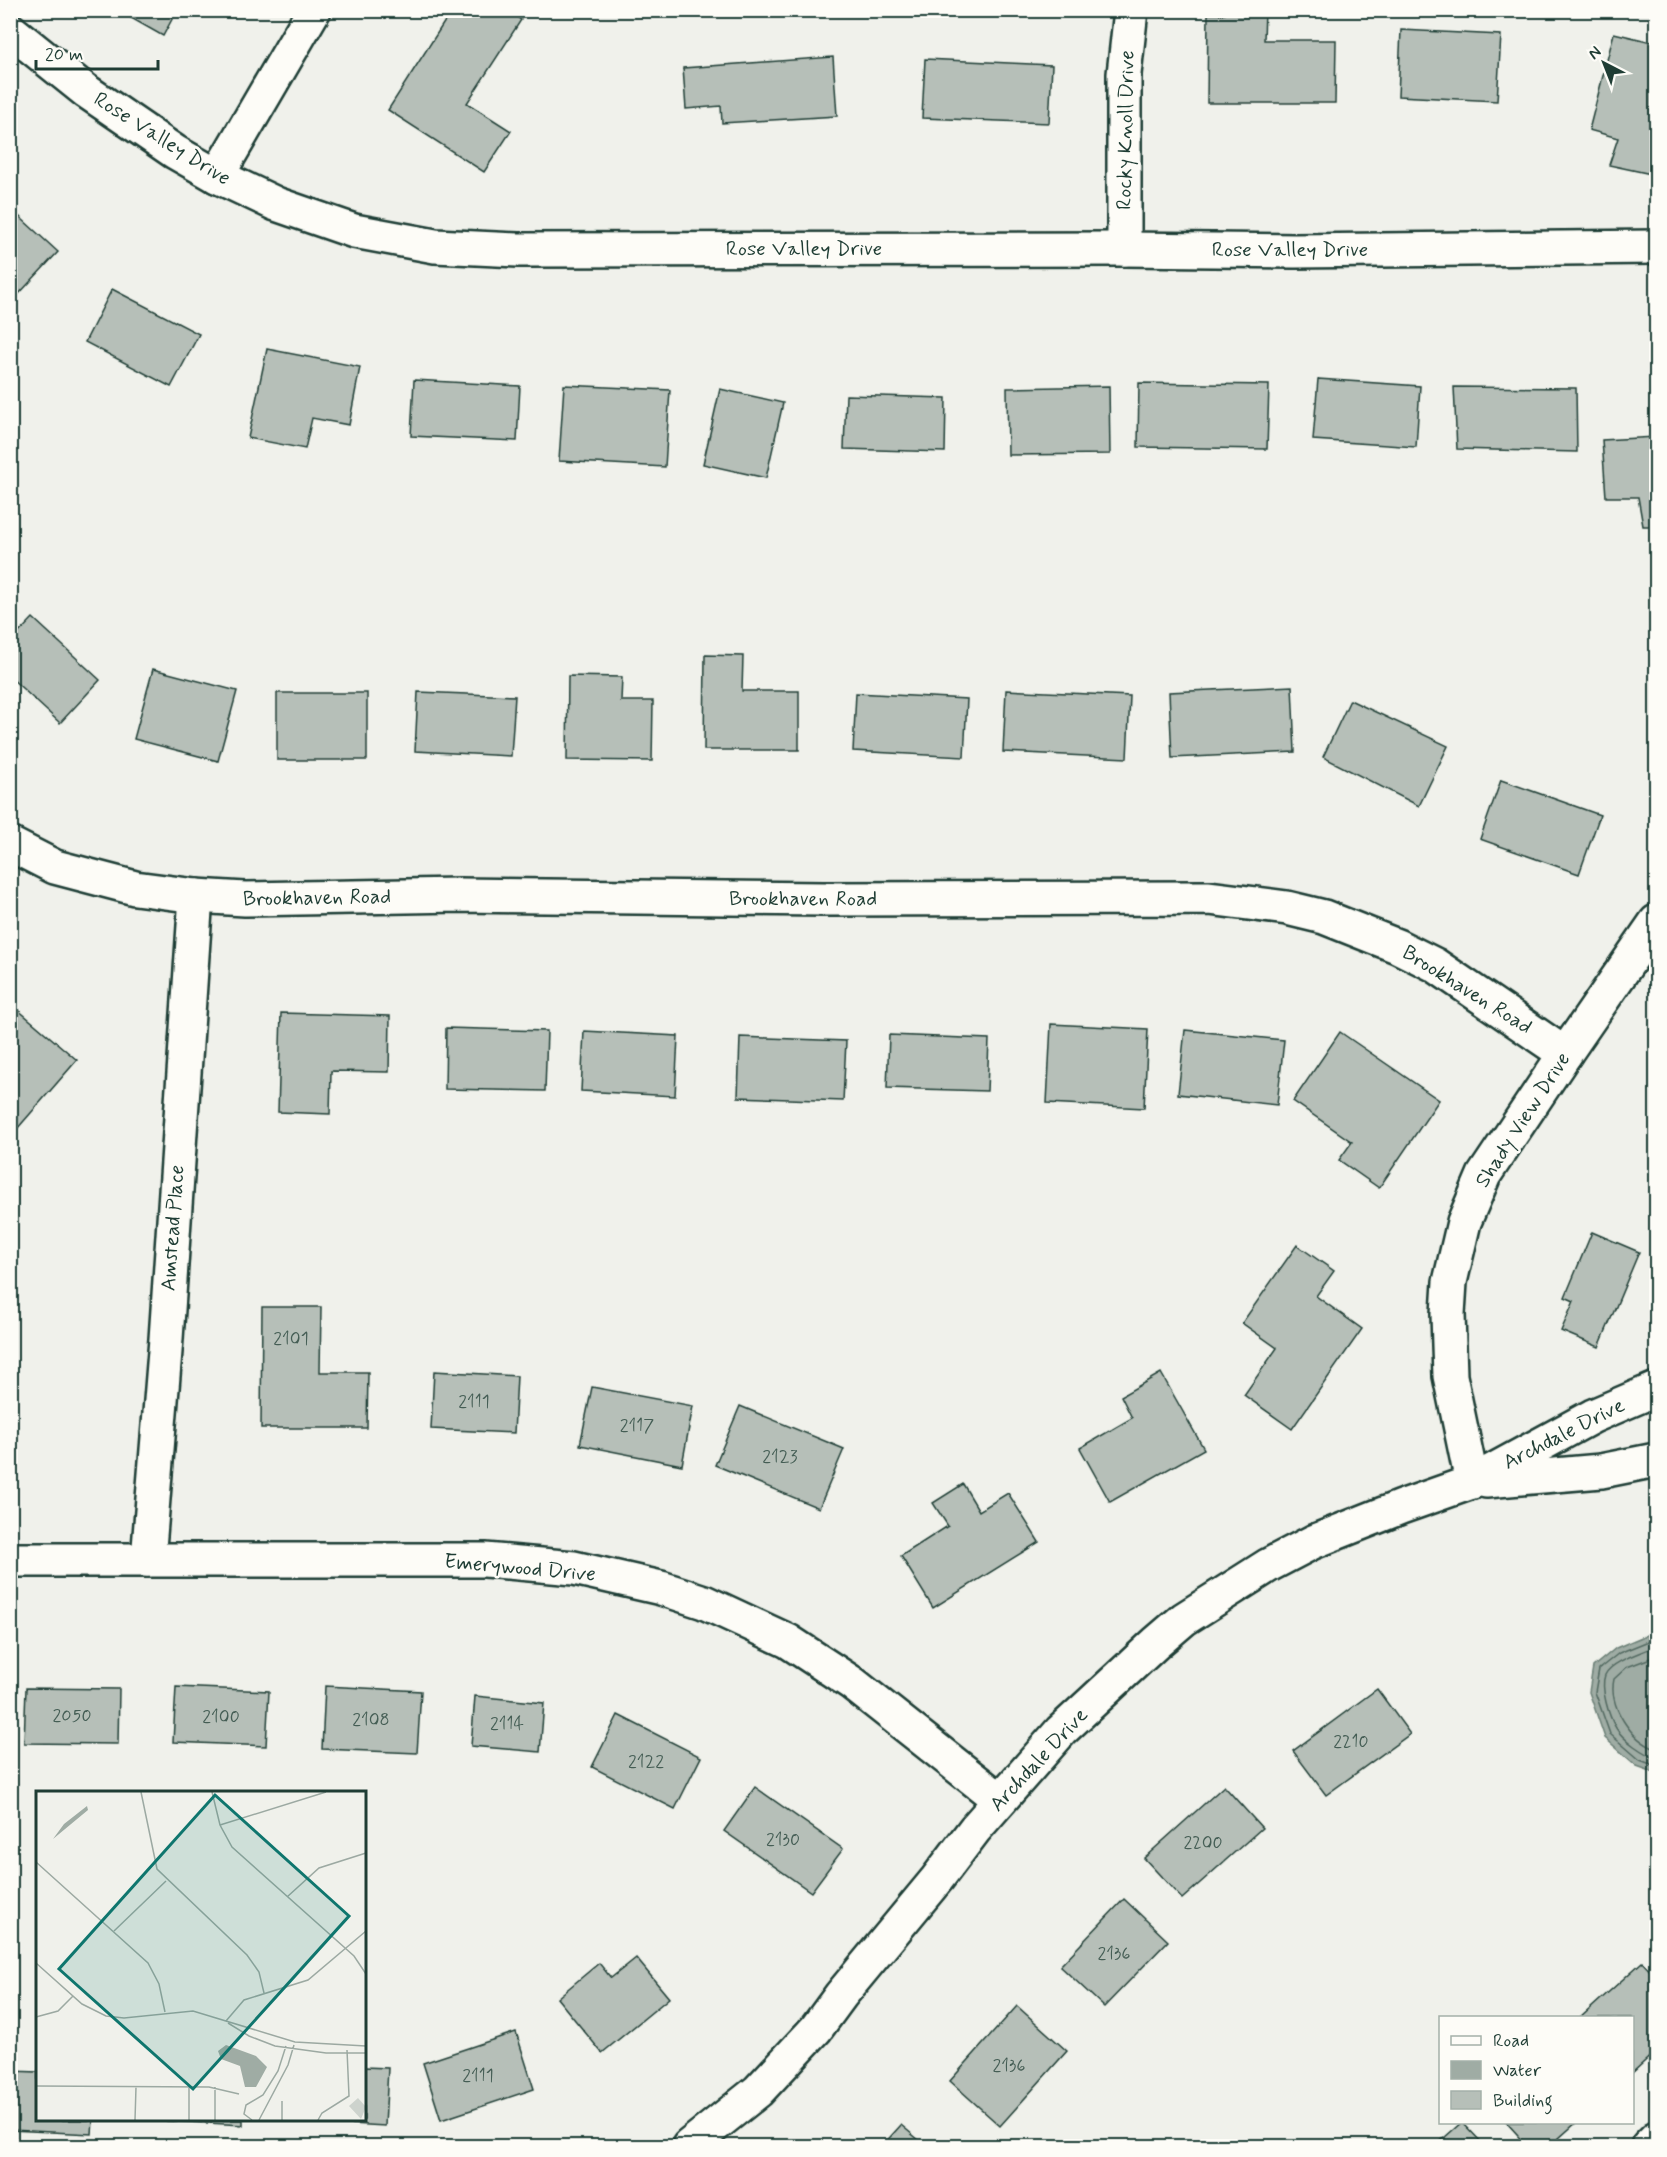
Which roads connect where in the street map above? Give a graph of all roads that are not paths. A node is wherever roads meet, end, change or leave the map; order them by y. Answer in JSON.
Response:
{"nodes":[{"id":1,"x":314,"y":10,"type":"edge"},
{"id":2,"x":1131,"y":10,"type":"edge"},
{"id":3,"x":10,"y":30,"type":"edge"},
{"id":4,"x":217,"y":176,"type":"junction"},
{"id":5,"x":1656,"y":247,"type":"edge"},
{"id":6,"x":1124,"y":249,"type":"junction"},
{"id":7,"x":10,"y":844,"type":"edge"},
{"id":8,"x":196,"y":896,"type":"junction"},
{"id":9,"x":1656,"y":922,"type":"edge"},
{"id":10,"x":1565,"y":1054,"type":"junction"},
{"id":11,"x":1656,"y":1389,"type":"edge"},
{"id":12,"x":1656,"y":1460,"type":"edge"},
{"id":13,"x":1472,"y":1482,"type":"junction"},
{"id":14,"x":10,"y":1560,"type":"edge"},
{"id":15,"x":148,"y":1560,"type":"junction"},
{"id":16,"x":1000,"y":1800,"type":"junction"},
{"id":17,"x":1656,"y":2138,"type":"edge"},
{"id":18,"x":689,"y":2146,"type":"edge"},
{"id":19,"x":1648,"y":2146,"type":"edge"}],
"edges":[{"from":1,"to":4,"type":"street"},
{"from":2,"to":6,"type":"street","name":"Rocky Knoll Drive"},
{"from":3,"to":4,"type":"street","name":"Rose Valley Drive"},
{"from":4,"to":6,"type":"street","name":"Rose Valley Drive"},
{"from":5,"to":6,"type":"street","name":"Rose Valley Drive"},
{"from":7,"to":8,"type":"street","name":"Brookhaven Road"},
{"from":8,"to":10,"type":"street","name":"Brookhaven Road"},
{"from":8,"to":15,"type":"street","name":"Amstead Place"},
{"from":9,"to":10,"type":"street","name":"Shady View Drive"},
{"from":10,"to":13,"type":"street","name":"Shady View Drive"},
{"from":11,"to":13,"type":"street","name":"Archdale Drive"},
{"from":12,"to":13,"type":"street","name":"Archdale Drive"},
{"from":13,"to":16,"type":"street","name":"Archdale Drive"},
{"from":14,"to":15,"type":"street","name":"Emerywood Drive"},
{"from":15,"to":16,"type":"street","name":"Emerywood Drive"},
{"from":16,"to":18,"type":"street","name":"Archdale Drive"},
{"from":17,"to":19,"type":"street"}]}
